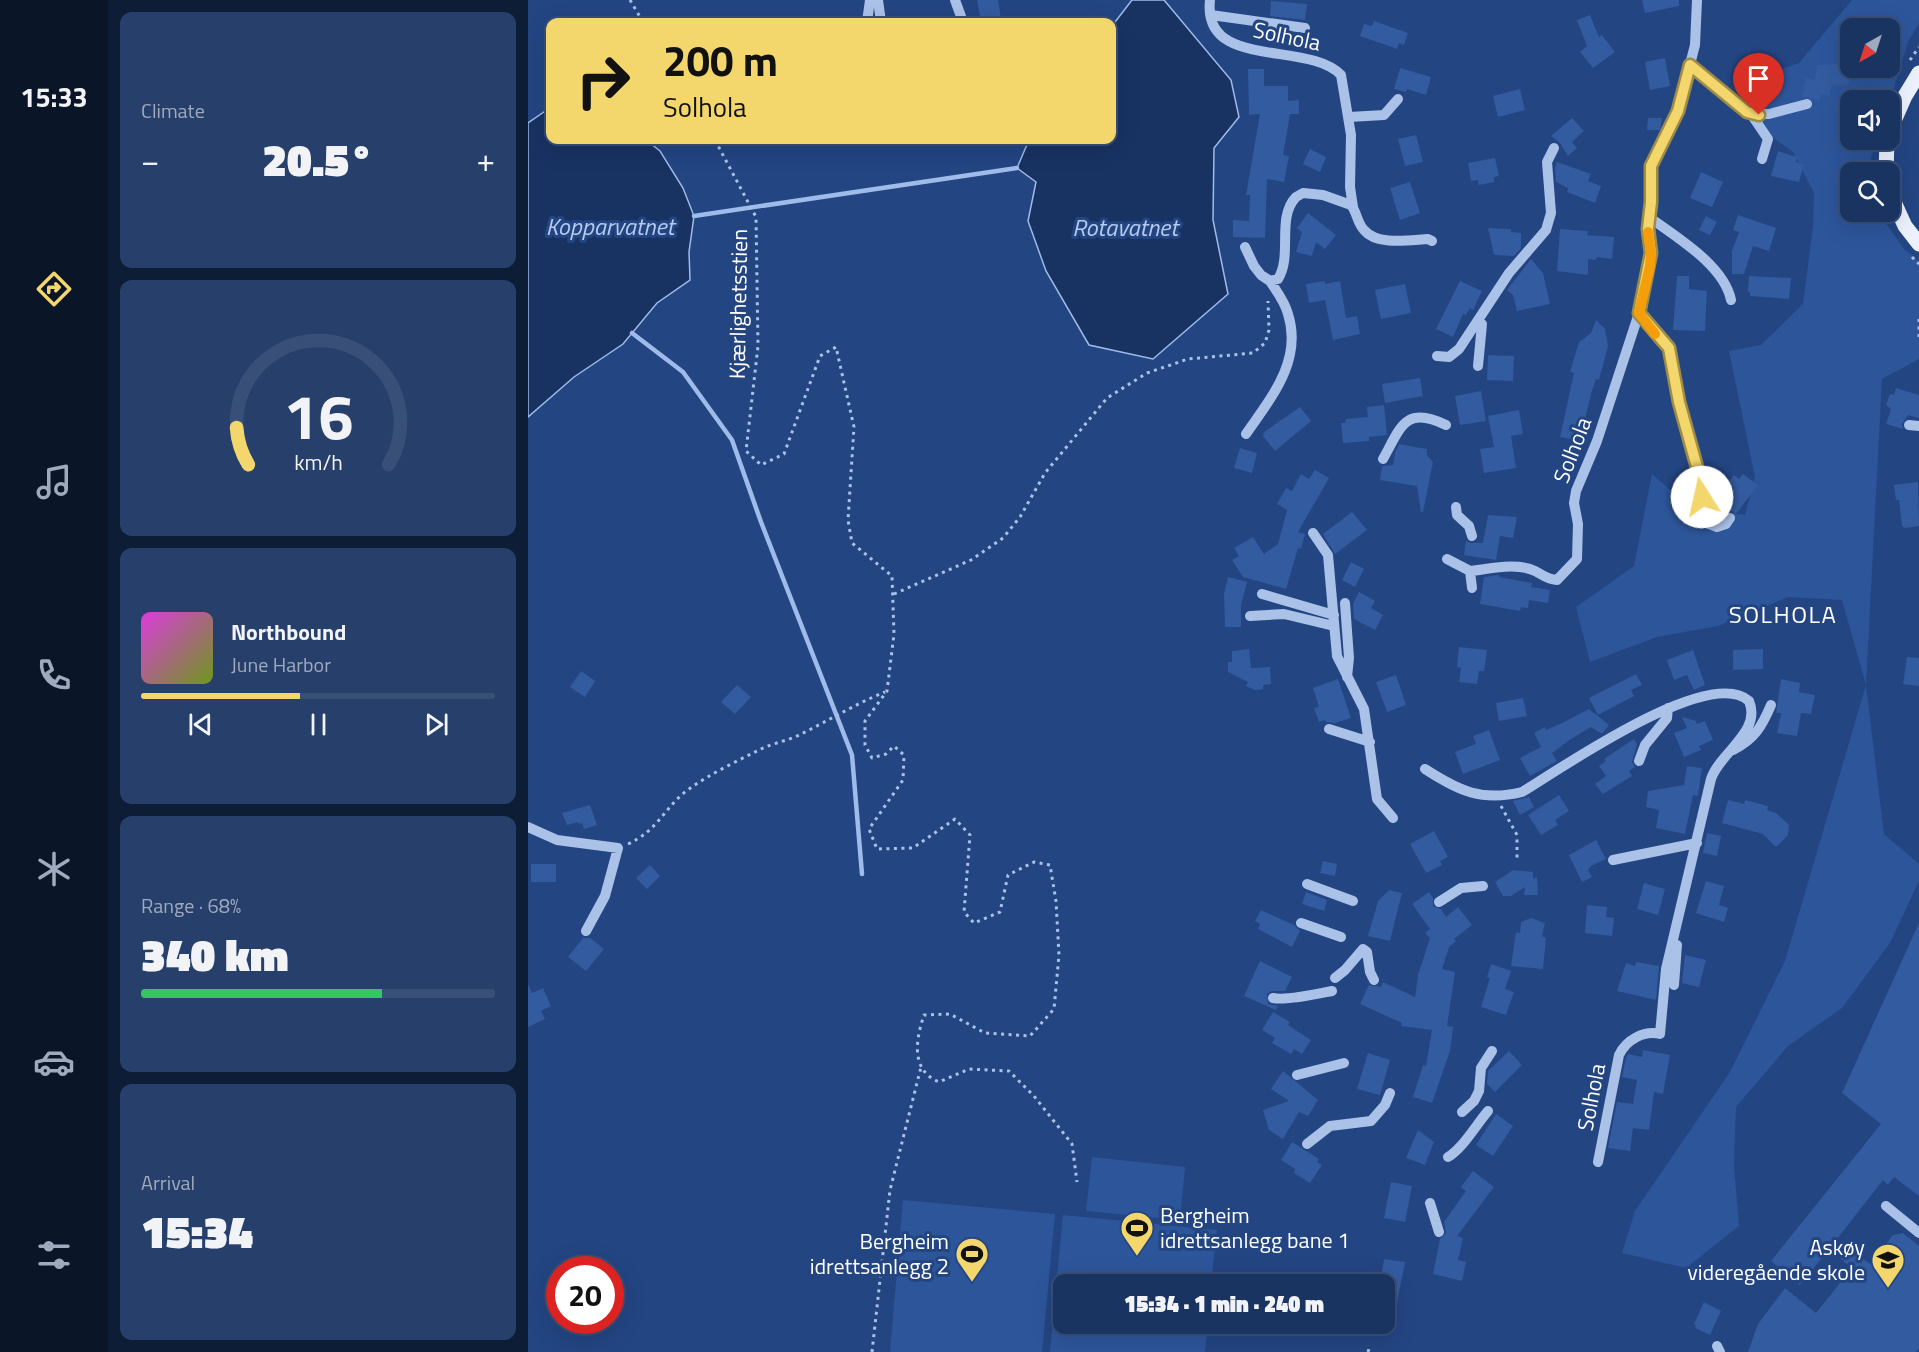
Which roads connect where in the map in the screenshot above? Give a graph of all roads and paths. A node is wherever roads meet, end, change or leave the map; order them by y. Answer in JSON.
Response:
{"nodes":[{"id":1,"x":630,"y":0,"type":"edge"},
{"id":2,"x":870,"y":0,"type":"edge"},
{"id":3,"x":878,"y":0,"type":"edge"},
{"id":4,"x":955,"y":0,"type":"edge"},
{"id":5,"x":1210,"y":0,"type":"edge"},
{"id":6,"x":1697,"y":0,"type":"edge"},
{"id":7,"x":1210,"y":15,"type":"junction"},
{"id":8,"x":641,"y":18,"type":"edge"},
{"id":9,"x":868,"y":18,"type":"edge"},
{"id":10,"x":880,"y":18,"type":"edge"},
{"id":11,"x":962,"y":18,"type":"edge"},
{"id":12,"x":1305,"y":28,"type":"dead end"},
{"id":13,"x":1690,"y":65,"type":"junction"},
{"id":14,"x":1919,"y":73,"type":"edge"},
{"id":15,"x":1398,"y":99,"type":"dead end"},
{"id":16,"x":1807,"y":104,"type":"dead end"},
{"id":17,"x":1900,"y":107,"type":"edge"},
{"id":18,"x":1751,"y":114,"type":"junction"},
{"id":19,"x":1349,"y":117,"type":"junction"},
{"id":20,"x":717,"y":144,"type":"edge"},
{"id":21,"x":1554,"y":148,"type":"dead end"},
{"id":22,"x":1762,"y":159,"type":"dead end"},
{"id":23,"x":1353,"y":207,"type":"junction"},
{"id":24,"x":1900,"y":215,"type":"edge"},
{"id":25,"x":1649,"y":217,"type":"junction"},
{"id":26,"x":1432,"y":241,"type":"dead end"},
{"id":27,"x":1919,"y":244,"type":"edge"},
{"id":28,"x":1245,"y":247,"type":"dead end"},
{"id":29,"x":1270,"y":281,"type":"junction"},
{"id":30,"x":1731,"y":300,"type":"dead end"},
{"id":31,"x":1639,"y":313,"type":"junction"},
{"id":32,"x":1919,"y":319,"type":"edge"},
{"id":33,"x":1478,"y":321,"type":"junction"},
{"id":34,"x":1918,"y":325,"type":"edge"},
{"id":35,"x":1919,"y":339,"type":"edge"},
{"id":36,"x":1437,"y":356,"type":"dead end"},
{"id":37,"x":1478,"y":366,"type":"dead end"},
{"id":38,"x":1446,"y":425,"type":"dead end"},
{"id":39,"x":1246,"y":434,"type":"dead end"},
{"id":40,"x":1383,"y":459,"type":"dead end"},
{"id":41,"x":1456,"y":507,"type":"dead end"},
{"id":42,"x":1730,"y":518,"type":"dead end"},
{"id":43,"x":1313,"y":533,"type":"dead end"},
{"id":44,"x":1472,"y":536,"type":"dead end"},
{"id":45,"x":1447,"y":559,"type":"dead end"},
{"id":46,"x":1470,"y":571,"type":"junction"},
{"id":47,"x":1472,"y":588,"type":"dead end"},
{"id":48,"x":1262,"y":594,"type":"dead end"},
{"id":49,"x":893,"y":595,"type":"junction"},
{"id":50,"x":1344,"y":603,"type":"dead end"},
{"id":51,"x":1250,"y":616,"type":"dead end"},
{"id":52,"x":1334,"y":620,"type":"junction"},
{"id":53,"x":1347,"y":677,"type":"junction"},
{"id":54,"x":887,"y":691,"type":"junction"},
{"id":55,"x":1771,"y":705,"type":"dead end"},
{"id":56,"x":1668,"y":708,"type":"junction"},
{"id":57,"x":1329,"y":729,"type":"dead end"},
{"id":58,"x":1370,"y":742,"type":"junction"},
{"id":59,"x":1725,"y":755,"type":"junction"},
{"id":60,"x":1640,"y":761,"type":"dead end"},
{"id":61,"x":1425,"y":769,"type":"dead end"},
{"id":62,"x":1496,"y":797,"type":"junction"},
{"id":63,"x":1393,"y":818,"type":"dead end"},
{"id":64,"x":528,"y":827,"type":"edge"},
{"id":65,"x":1697,"y":843,"type":"junction"},
{"id":66,"x":618,"y":848,"type":"junction"},
{"id":67,"x":1517,"y":860,"type":"dead end"},
{"id":68,"x":1613,"y":860,"type":"dead end"},
{"id":69,"x":1307,"y":884,"type":"dead end"},
{"id":70,"x":1483,"y":886,"type":"dead end"},
{"id":71,"x":1353,"y":901,"type":"dead end"},
{"id":72,"x":1439,"y":902,"type":"dead end"},
{"id":73,"x":1301,"y":923,"type":"dead end"},
{"id":74,"x":1676,"y":926,"type":"junction"},
{"id":75,"x":586,"y":931,"type":"dead end"},
{"id":76,"x":1341,"y":937,"type":"dead end"},
{"id":77,"x":1335,"y":978,"type":"dead end"},
{"id":78,"x":1374,"y":980,"type":"dead end"},
{"id":79,"x":1674,"y":985,"type":"dead end"},
{"id":80,"x":1332,"y":991,"type":"dead end"},
{"id":81,"x":1273,"y":998,"type":"dead end"},
{"id":82,"x":1492,"y":1051,"type":"dead end"},
{"id":83,"x":1340,"y":1064,"type":"dead end"},
{"id":84,"x":921,"y":1067,"type":"junction"},
{"id":85,"x":1297,"y":1075,"type":"dead end"},
{"id":86,"x":1390,"y":1093,"type":"dead end"},
{"id":87,"x":1488,"y":1111,"type":"dead end"},
{"id":88,"x":1462,"y":1112,"type":"dead end"},
{"id":89,"x":1307,"y":1143,"type":"dead end"},
{"id":90,"x":1448,"y":1157,"type":"dead end"},
{"id":91,"x":1598,"y":1162,"type":"dead end"},
{"id":92,"x":1077,"y":1182,"type":"dead end"},
{"id":93,"x":1430,"y":1203,"type":"dead end"},
{"id":94,"x":1886,"y":1206,"type":"dead end"},
{"id":95,"x":1439,"y":1232,"type":"dead end"},
{"id":96,"x":1919,"y":1233,"type":"edge"},
{"id":97,"x":1371,"y":1345,"type":"dead end"},
{"id":98,"x":872,"y":1352,"type":"edge"},
{"id":99,"x":1368,"y":1352,"type":"edge"}],
"edges":[{"from":1,"to":8,"type":"path"},
{"from":2,"to":9,"type":"lane"},
{"from":3,"to":10,"type":"lane"},
{"from":4,"to":11,"type":"lane"},
{"from":5,"to":7,"type":"lane"},
{"from":6,"to":13,"type":"lane","name":"Solhola"},
{"from":7,"to":12,"type":"lane","name":"Solhola"},
{"from":7,"to":19,"type":"lane","name":"Solhola"},
{"from":13,"to":18,"type":"lane"},
{"from":13,"to":25,"type":"lane","name":"Solhola"},
{"from":14,"to":17,"type":"main road"},
{"from":15,"to":19,"type":"lane"},
{"from":16,"to":18,"type":"lane"},
{"from":18,"to":22,"type":"lane"},
{"from":19,"to":23,"type":"lane","name":"Solhola"},
{"from":20,"to":49,"type":"path","name":"Kjærlighetsstien"},
{"from":21,"to":33,"type":"lane"},
{"from":23,"to":26,"type":"lane","name":"Solhola"},
{"from":23,"to":29,"type":"lane"},
{"from":24,"to":27,"type":"main road"},
{"from":25,"to":30,"type":"lane"},
{"from":25,"to":31,"type":"lane","name":"Solhola"},
{"from":28,"to":29,"type":"lane"},
{"from":29,"to":39,"type":"lane"},
{"from":29,"to":49,"type":"path"},
{"from":31,"to":42,"type":"lane"},
{"from":31,"to":46,"type":"lane","name":"Solhola"},
{"from":32,"to":34,"type":"path"},
{"from":33,"to":36,"type":"lane"},
{"from":33,"to":37,"type":"lane"},
{"from":34,"to":35,"type":"path"},
{"from":38,"to":40,"type":"lane"},
{"from":41,"to":44,"type":"lane"},
{"from":43,"to":52,"type":"lane"},
{"from":45,"to":46,"type":"lane"},
{"from":46,"to":47,"type":"lane"},
{"from":48,"to":52,"type":"lane"},
{"from":49,"to":54,"type":"path","name":"Kjærlighetsstien"},
{"from":50,"to":53,"type":"lane"},
{"from":51,"to":52,"type":"lane"},
{"from":52,"to":53,"type":"lane"},
{"from":53,"to":58,"type":"lane"},
{"from":54,"to":66,"type":"path"},
{"from":54,"to":84,"type":"path","name":"Kjærlighetsstien"},
{"from":55,"to":59,"type":"lane"},
{"from":56,"to":59,"type":"lane","name":"Solhola"},
{"from":56,"to":60,"type":"lane"},
{"from":56,"to":62,"type":"lane","name":"Solhola"},
{"from":57,"to":58,"type":"lane"},
{"from":58,"to":63,"type":"lane"},
{"from":59,"to":65,"type":"lane","name":"Solhola"},
{"from":61,"to":62,"type":"lane","name":"Solhola"},
{"from":62,"to":67,"type":"path"},
{"from":64,"to":66,"type":"lane"},
{"from":65,"to":68,"type":"lane"},
{"from":65,"to":74,"type":"lane","name":"Solhola"},
{"from":66,"to":75,"type":"lane"},
{"from":69,"to":71,"type":"lane"},
{"from":70,"to":72,"type":"lane"},
{"from":73,"to":76,"type":"lane"},
{"from":74,"to":79,"type":"lane","name":"Solhola"},
{"from":74,"to":91,"type":"lane","name":"Solhola"},
{"from":77,"to":78,"type":"lane"},
{"from":80,"to":81,"type":"lane"},
{"from":82,"to":88,"type":"lane"},
{"from":83,"to":85,"type":"lane"},
{"from":84,"to":92,"type":"path"},
{"from":84,"to":98,"type":"path"},
{"from":86,"to":89,"type":"lane"},
{"from":87,"to":90,"type":"lane"},
{"from":93,"to":95,"type":"lane"},
{"from":94,"to":96,"type":"lane"},
{"from":97,"to":99,"type":"path"}]}
